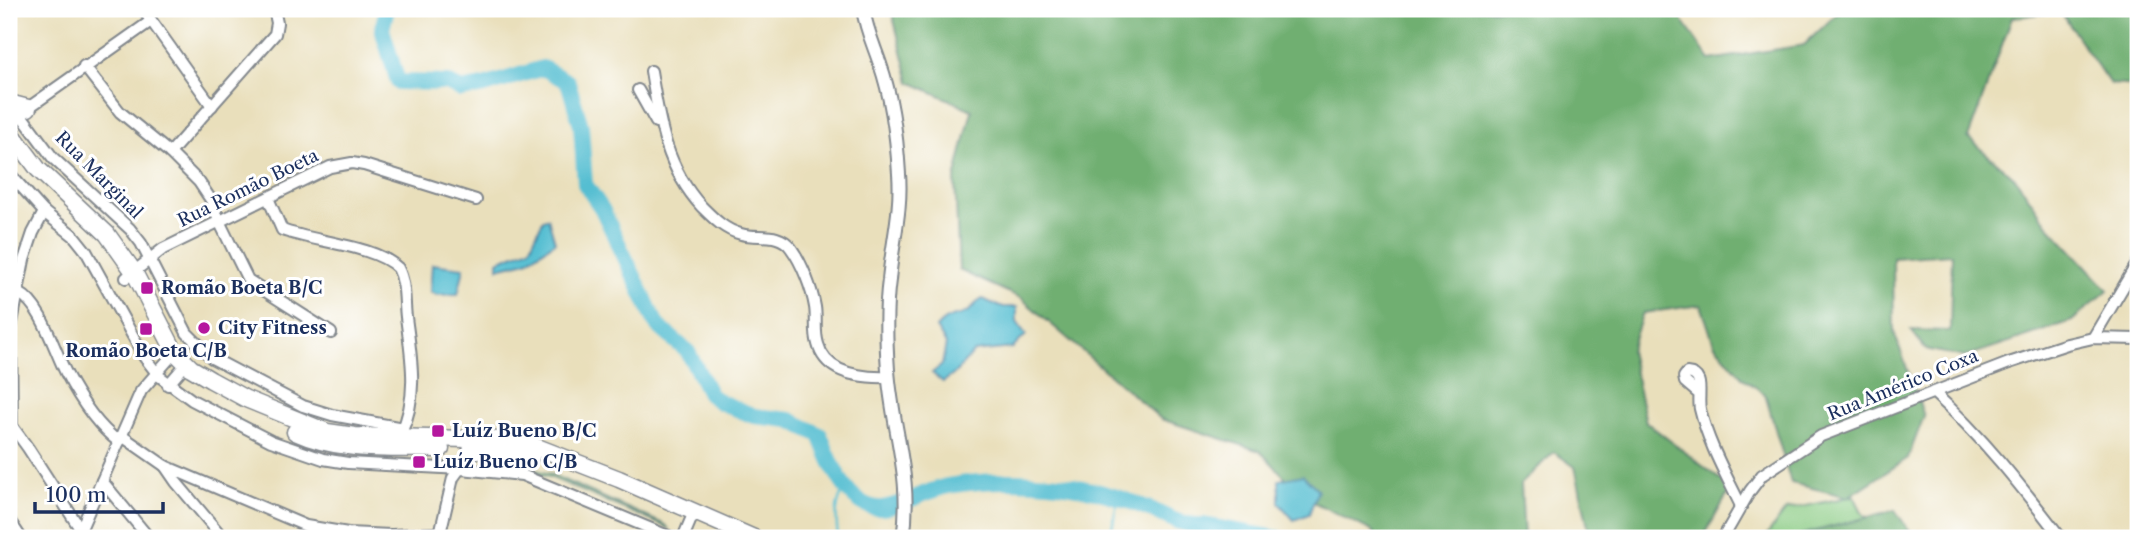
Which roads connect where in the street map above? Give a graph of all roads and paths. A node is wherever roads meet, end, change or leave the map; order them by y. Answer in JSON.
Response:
{"nodes":[{"id":1,"x":143,"y":9,"type":"edge"},
{"id":2,"x":274,"y":9,"type":"edge"},
{"id":3,"x":863,"y":9,"type":"edge"},
{"id":4,"x":151,"y":21,"type":"junction"},
{"id":5,"x":84,"y":66,"type":"junction"},
{"id":6,"x":651,"y":71,"type":"dead end"},
{"id":7,"x":638,"y":90,"type":"dead end"},
{"id":8,"x":212,"y":106,"type":"junction"},
{"id":9,"x":19,"y":108,"type":"edge"},
{"id":10,"x":9,"y":128,"type":"edge"},
{"id":11,"x":660,"y":130,"type":"junction"},
{"id":12,"x":9,"y":146,"type":"edge"},
{"id":13,"x":170,"y":153,"type":"junction"},
{"id":14,"x":9,"y":173,"type":"edge"},
{"id":15,"x":268,"y":198,"type":"junction"},
{"id":16,"x":476,"y":200,"type":"dead end"},
{"id":17,"x":44,"y":212,"type":"junction"},
{"id":18,"x":220,"y":223,"type":"junction"},
{"id":19,"x":149,"y":261,"type":"junction"},
{"id":20,"x":2138,"y":261,"type":"edge"},
{"id":21,"x":130,"y":275,"type":"junction"},
{"id":22,"x":19,"y":293,"type":"junction"},
{"id":23,"x":331,"y":333,"type":"dead end"},
{"id":24,"x":2093,"y":338,"type":"junction"},
{"id":25,"x":2138,"y":339,"type":"edge"},
{"id":26,"x":177,"y":361,"type":"junction"},
{"id":27,"x":156,"y":373,"type":"junction"},
{"id":28,"x":889,"y":377,"type":"junction"},
{"id":29,"x":168,"y":385,"type":"junction"},
{"id":30,"x":1933,"y":392,"type":"junction"},
{"id":31,"x":1699,"y":394,"type":"dead end"},
{"id":32,"x":10,"y":426,"type":"edge"},
{"id":33,"x":120,"y":439,"type":"junction"},
{"id":34,"x":403,"y":440,"type":"junction"},
{"id":35,"x":468,"y":445,"type":"junction"},
{"id":36,"x":352,"y":449,"type":"junction"},
{"id":37,"x":165,"y":466,"type":"junction"},
{"id":38,"x":461,"y":468,"type":"junction"},
{"id":39,"x":102,"y":481,"type":"junction"},
{"id":40,"x":1741,"y":506,"type":"junction"},
{"id":41,"x":692,"y":516,"type":"junction"},
{"id":42,"x":9,"y":520,"type":"edge"},
{"id":43,"x":81,"y":535,"type":"edge"},
{"id":44,"x":440,"y":536,"type":"edge"},
{"id":45,"x":22,"y":538,"type":"edge"},
{"id":46,"x":149,"y":538,"type":"edge"},
{"id":47,"x":223,"y":538,"type":"edge"},
{"id":48,"x":673,"y":538,"type":"edge"},
{"id":49,"x":683,"y":538,"type":"edge"},
{"id":50,"x":730,"y":538,"type":"edge"},
{"id":51,"x":754,"y":538,"type":"edge"},
{"id":52,"x":903,"y":538,"type":"edge"},
{"id":53,"x":1723,"y":538,"type":"edge"},
{"id":54,"x":2061,"y":538,"type":"edge"}],
"edges":[{"from":1,"to":4,"type":"street"},
{"from":2,"to":8,"type":"street"},
{"from":3,"to":28,"type":"street"},
{"from":4,"to":5,"type":"street"},
{"from":4,"to":8,"type":"street"},
{"from":5,"to":9,"type":"street"},
{"from":5,"to":13,"type":"street"},
{"from":6,"to":11,"type":"street"},
{"from":7,"to":11,"type":"street"},
{"from":8,"to":13,"type":"street"},
{"from":9,"to":10,"type":"street"},
{"from":9,"to":19,"type":"street","name":"Rua Marginal"},
{"from":10,"to":21,"type":"main road"},
{"from":11,"to":28,"type":"street"},
{"from":12,"to":21,"type":"main road"},
{"from":13,"to":18,"type":"street"},
{"from":14,"to":17,"type":"street"},
{"from":15,"to":16,"type":"street","name":"Rua Romão Boeta"},
{"from":15,"to":18,"type":"street","name":"Rua Romão Boeta"},
{"from":15,"to":34,"type":"street"},
{"from":17,"to":22,"type":"street"},
{"from":17,"to":27,"type":"street"},
{"from":18,"to":19,"type":"street","name":"Rua Romão Boeta"},
{"from":18,"to":23,"type":"street"},
{"from":19,"to":21,"type":"street","name":"Rua Romão Boeta"},
{"from":19,"to":34,"type":"street","name":"Rua Marginal"},
{"from":20,"to":24,"type":"street"},
{"from":21,"to":26,"type":"main road"},
{"from":22,"to":32,"type":"street"},
{"from":22,"to":33,"type":"street"},
{"from":24,"to":25,"type":"street","name":"Rua Américo Coxa"},
{"from":24,"to":30,"type":"street","name":"Rua Américo Coxa"},
{"from":26,"to":27,"type":"street"},
{"from":26,"to":29,"type":"street"},
{"from":26,"to":36,"type":"main road"},
{"from":27,"to":29,"type":"street"},
{"from":27,"to":33,"type":"street"},
{"from":28,"to":52,"type":"street"},
{"from":29,"to":36,"type":"street"},
{"from":30,"to":40,"type":"street","name":"Rua Américo Coxa"},
{"from":30,"to":54,"type":"street"},
{"from":31,"to":40,"type":"street"},
{"from":32,"to":43,"type":"street"},
{"from":33,"to":37,"type":"street"},
{"from":33,"to":39,"type":"street"},
{"from":34,"to":35,"type":"main road"},
{"from":34,"to":36,"type":"main road"},
{"from":35,"to":38,"type":"street"},
{"from":35,"to":41,"type":"main road"},
{"from":36,"to":38,"type":"street"},
{"from":37,"to":44,"type":"street"},
{"from":37,"to":47,"type":"street"},
{"from":38,"to":44,"type":"street"},
{"from":38,"to":48,"type":"street"},
{"from":39,"to":43,"type":"street"},
{"from":39,"to":46,"type":"street"},
{"from":40,"to":53,"type":"street","name":"Rua Américo Coxa"},
{"from":41,"to":49,"type":"street"},
{"from":41,"to":50,"type":"main road"},
{"from":41,"to":51,"type":"main road"},
{"from":42,"to":45,"type":"street"}]}
